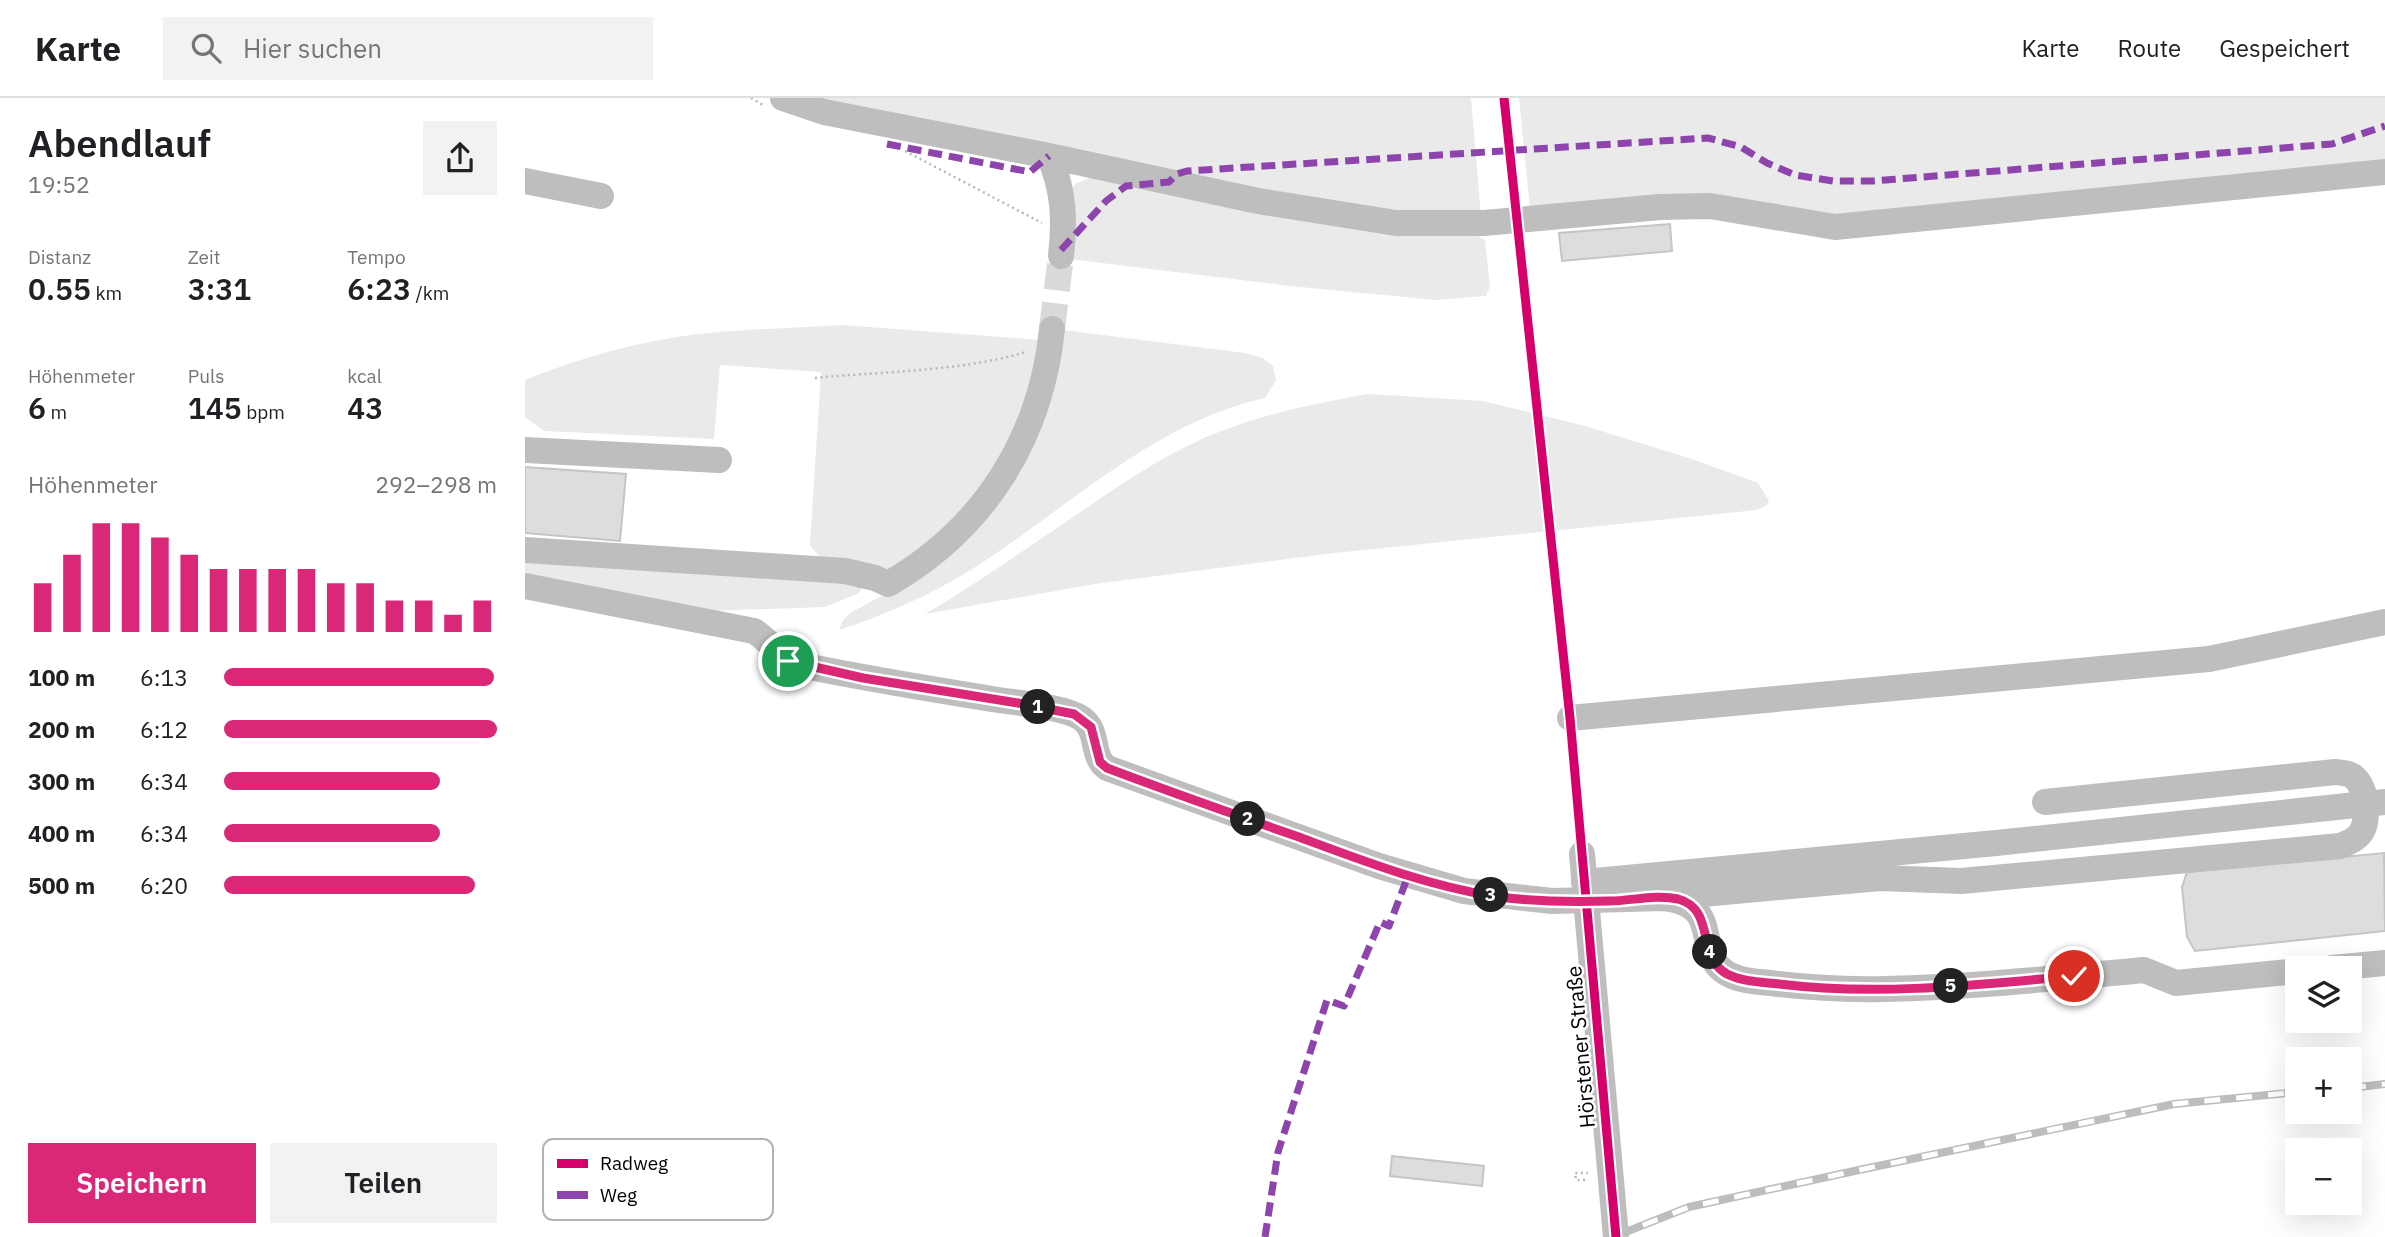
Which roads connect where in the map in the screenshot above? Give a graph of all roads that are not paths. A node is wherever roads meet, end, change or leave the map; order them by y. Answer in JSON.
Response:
{"nodes":[{"id":1,"x":775,"y":103,"type":"edge"},
{"id":2,"x":1049,"y":156,"type":"junction"},
{"id":3,"x":2385,"y":172,"type":"edge"},
{"id":4,"x":525,"y":181,"type":"edge"},
{"id":5,"x":601,"y":197,"type":"dead end"},
{"id":6,"x":1061,"y":253,"type":"tunnel mouth"},
{"id":7,"x":1052,"y":336,"type":"tunnel mouth"},
{"id":8,"x":525,"y":450,"type":"edge"},
{"id":9,"x":719,"y":460,"type":"dead end"},
{"id":10,"x":525,"y":550,"type":"edge"},
{"id":11,"x":525,"y":586,"type":"edge"},
{"id":12,"x":2385,"y":622,"type":"edge"},
{"id":13,"x":1570,"y":718,"type":"dead end"},
{"id":14,"x":2045,"y":802,"type":"dead end"},
{"id":15,"x":2374,"y":803,"type":"edge"},
{"id":16,"x":1582,"y":853,"type":"dead end"},
{"id":17,"x":1584,"y":883,"type":"junction"},
{"id":18,"x":1665,"y":898,"type":"junction"},
{"id":19,"x":2385,"y":963,"type":"edge"},
{"id":20,"x":2362,"y":965,"type":"edge"},
{"id":21,"x":2285,"y":972,"type":"edge"},
{"id":22,"x":1616,"y":1237,"type":"edge"}],
"edges":[{"from":1,"to":2,"type":"street"},
{"from":2,"to":3,"type":"street"},
{"from":2,"to":6,"type":"street"},
{"from":4,"to":5,"type":"street"},
{"from":7,"to":10,"type":"street"},
{"from":8,"to":9,"type":"street"},
{"from":11,"to":18,"type":"street"},
{"from":12,"to":13,"type":"street"},
{"from":14,"to":15,"type":"street"},
{"from":15,"to":17,"type":"street"},
{"from":15,"to":18,"type":"street"},
{"from":16,"to":17,"type":"street","name":"Hörstener Straße","bridge":true},
{"from":17,"to":22,"type":"street","name":"Hörstener Straße","bridge":true},
{"from":18,"to":21,"type":"street"},
{"from":19,"to":20,"type":"street"}]}
